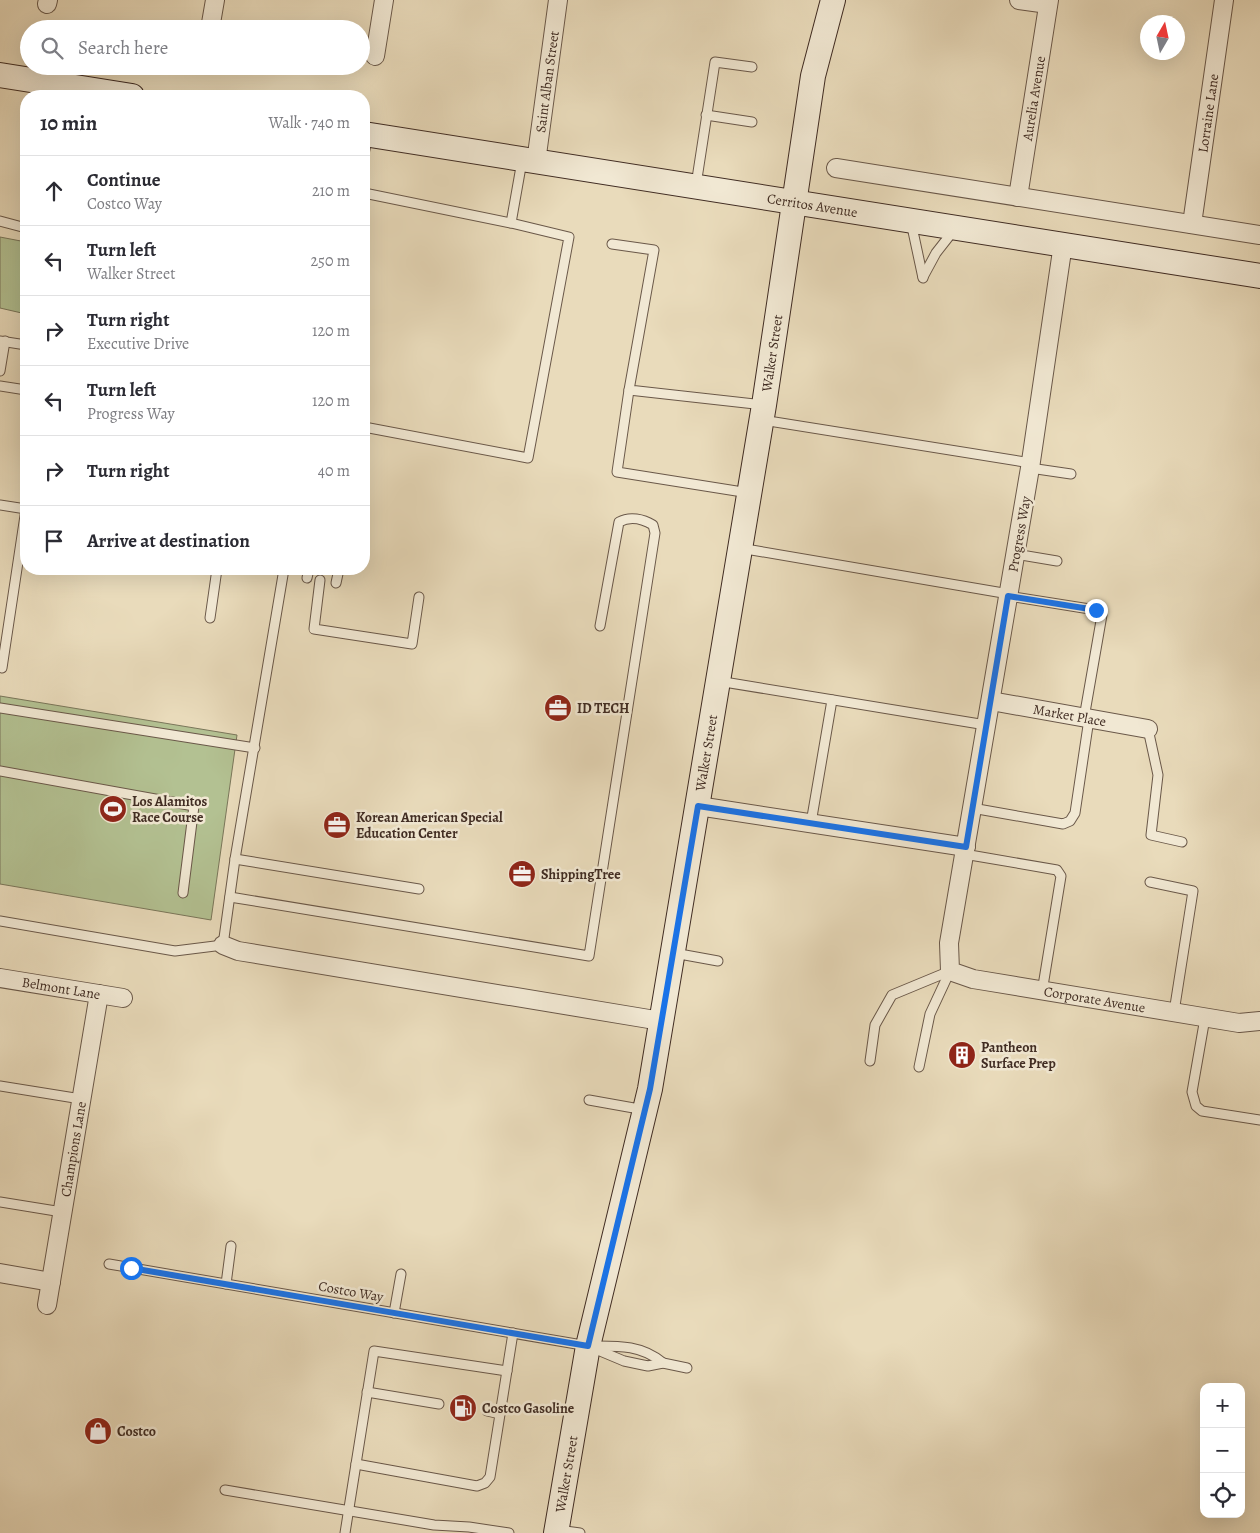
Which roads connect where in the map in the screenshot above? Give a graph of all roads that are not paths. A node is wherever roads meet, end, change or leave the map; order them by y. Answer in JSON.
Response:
{"nodes":[{"id":1,"x":215,"y":0,"type":"edge"},
{"id":2,"x":384,"y":0,"type":"edge"},
{"id":3,"x":558,"y":0,"type":"edge"},
{"id":4,"x":833,"y":0,"type":"edge"},
{"id":5,"x":1019,"y":0,"type":"edge"},
{"id":6,"x":1224,"y":0,"type":"edge"},
{"id":7,"x":1049,"y":2,"type":"edge"},
{"id":8,"x":212,"y":20,"type":"edge"},
{"id":9,"x":375,"y":56,"type":"dead end"},
{"id":10,"x":752,"y":67,"type":"dead end"},
{"id":11,"x":0,"y":75,"type":"edge"},
{"id":12,"x":94,"y":90,"type":"edge"},
{"id":13,"x":706,"y":115,"type":"junction"},
{"id":14,"x":752,"y":122,"type":"dead end"},
{"id":15,"x":370,"y":142,"type":"edge"},
{"id":16,"x":529,"y":161,"type":"junction"},
{"id":17,"x":836,"y":168,"type":"dead end"},
{"id":18,"x":695,"y":188,"type":"junction"},
{"id":19,"x":370,"y":194,"type":"edge"},
{"id":20,"x":1018,"y":197,"type":"junction"},
{"id":21,"x":795,"y":204,"type":"junction"},
{"id":22,"x":910,"y":219,"type":"junction"},
{"id":23,"x":0,"y":221,"type":"edge"},
{"id":24,"x":511,"y":223,"type":"junction"},
{"id":25,"x":1192,"y":224,"type":"junction"},
{"id":26,"x":20,"y":226,"type":"edge"},
{"id":27,"x":956,"y":228,"type":"junction"},
{"id":28,"x":1260,"y":235,"type":"edge"},
{"id":29,"x":612,"y":244,"type":"dead end"},
{"id":30,"x":1063,"y":244,"type":"junction"},
{"id":31,"x":1260,"y":276,"type":"edge"},
{"id":32,"x":2,"y":341,"type":"edge"},
{"id":33,"x":20,"y":344,"type":"edge"},
{"id":34,"x":0,"y":371,"type":"edge"},
{"id":35,"x":0,"y":386,"type":"edge"},
{"id":36,"x":20,"y":389,"type":"edge"},
{"id":37,"x":629,"y":390,"type":"junction"},
{"id":38,"x":762,"y":412,"type":"junction"},
{"id":39,"x":370,"y":428,"type":"edge"},
{"id":40,"x":1030,"y":466,"type":"junction"},
{"id":41,"x":1071,"y":474,"type":"dead end"},
{"id":42,"x":749,"y":493,"type":"junction"},
{"id":43,"x":0,"y":505,"type":"edge"},
{"id":44,"x":20,"y":508,"type":"edge"},
{"id":45,"x":740,"y":548,"type":"junction"},
{"id":46,"x":20,"y":549,"type":"edge"},
{"id":47,"x":1015,"y":554,"type":"junction"},
{"id":48,"x":1057,"y":561,"type":"dead end"},
{"id":49,"x":216,"y":575,"type":"edge"},
{"id":50,"x":283,"y":575,"type":"edge"},
{"id":51,"x":338,"y":575,"type":"edge"},
{"id":52,"x":320,"y":580,"type":"dead end"},
{"id":53,"x":336,"y":583,"type":"dead end"},
{"id":54,"x":1009,"y":595,"type":"junction"},
{"id":55,"x":419,"y":597,"type":"dead end"},
{"id":56,"x":210,"y":618,"type":"dead end"},
{"id":57,"x":600,"y":626,"type":"dead end"},
{"id":58,"x":0,"y":667,"type":"edge"},
{"id":59,"x":718,"y":681,"type":"junction"},
{"id":60,"x":832,"y":700,"type":"junction"},
{"id":61,"x":990,"y":701,"type":"junction"},
{"id":62,"x":0,"y":708,"type":"edge"},
{"id":63,"x":1087,"y":718,"type":"junction"},
{"id":64,"x":986,"y":725,"type":"junction"},
{"id":65,"x":1148,"y":729,"type":"joint"},
{"id":66,"x":255,"y":748,"type":"junction"},
{"id":67,"x":0,"y":772,"type":"edge"},
{"id":68,"x":698,"y":806,"type":"junction"},
{"id":69,"x":972,"y":808,"type":"junction"},
{"id":70,"x":811,"y":824,"type":"junction"},
{"id":71,"x":1182,"y":842,"type":"dead end"},
{"id":72,"x":965,"y":851,"type":"junction"},
{"id":73,"x":235,"y":858,"type":"junction"},
{"id":74,"x":1150,"y":882,"type":"dead end"},
{"id":75,"x":419,"y":889,"type":"dead end"},
{"id":76,"x":183,"y":893,"type":"dead end"},
{"id":77,"x":230,"y":897,"type":"junction"},
{"id":78,"x":0,"y":921,"type":"edge"},
{"id":79,"x":223,"y":945,"type":"junction"},
{"id":80,"x":673,"y":953,"type":"junction"},
{"id":81,"x":718,"y":961,"type":"dead end"},
{"id":82,"x":950,"y":971,"type":"junction"},
{"id":83,"x":0,"y":978,"type":"edge"},
{"id":84,"x":1042,"y":992,"type":"junction"},
{"id":85,"x":99,"y":994,"type":"junction"},
{"id":86,"x":123,"y":998,"type":"dead end"},
{"id":87,"x":1174,"y":1012,"type":"junction"},
{"id":88,"x":1205,"y":1018,"type":"junction"},
{"id":89,"x":661,"y":1021,"type":"junction"},
{"id":90,"x":1260,"y":1021,"type":"edge"},
{"id":91,"x":870,"y":1060,"type":"dead end"},
{"id":92,"x":919,"y":1067,"type":"dead end"},
{"id":93,"x":0,"y":1086,"type":"edge"},
{"id":94,"x":81,"y":1099,"type":"junction"},
{"id":95,"x":589,"y":1100,"type":"dead end"},
{"id":96,"x":645,"y":1110,"type":"junction"},
{"id":97,"x":1260,"y":1120,"type":"edge"},
{"id":98,"x":0,"y":1202,"type":"edge"},
{"id":99,"x":62,"y":1212,"type":"junction"},
{"id":100,"x":232,"y":1246,"type":"dead end"},
{"id":101,"x":109,"y":1264,"type":"dead end"},
{"id":102,"x":0,"y":1273,"type":"edge"},
{"id":103,"x":401,"y":1274,"type":"dead end"},
{"id":104,"x":51,"y":1282,"type":"junction"},
{"id":105,"x":226,"y":1284,"type":"junction"},
{"id":106,"x":47,"y":1305,"type":"dead end"},
{"id":107,"x":394,"y":1312,"type":"junction"},
{"id":108,"x":513,"y":1333,"type":"junction"},
{"id":109,"x":588,"y":1346,"type":"junction"},
{"id":110,"x":663,"y":1363,"type":"junction"},
{"id":111,"x":687,"y":1368,"type":"dead end"},
{"id":112,"x":507,"y":1370,"type":"junction"},
{"id":113,"x":367,"y":1392,"type":"junction"},
{"id":114,"x":439,"y":1404,"type":"dead end"},
{"id":115,"x":487,"y":1412,"type":"dead end"},
{"id":116,"x":500,"y":1414,"type":"junction"},
{"id":117,"x":356,"y":1464,"type":"junction"},
{"id":118,"x":225,"y":1490,"type":"dead end"},
{"id":119,"x":349,"y":1511,"type":"junction"},
{"id":120,"x":557,"y":1531,"type":"edge"},
{"id":121,"x":345,"y":1533,"type":"edge"},
{"id":122,"x":509,"y":1533,"type":"edge"},
{"id":123,"x":580,"y":1533,"type":"edge"}],
"edges":[{"from":1,"to":8,"type":"street"},
{"from":2,"to":9,"type":"street"},
{"from":3,"to":16,"type":"street","name":"Saint Alban Street"},
{"from":4,"to":21,"type":"main road","name":"Walker Street"},
{"from":5,"to":7,"type":"street"},
{"from":6,"to":25,"type":"street","name":"Lorraine Lane"},
{"from":7,"to":20,"type":"street","name":"Aurelia Avenue"},
{"from":10,"to":13,"type":"lane"},
{"from":11,"to":12,"type":"main road"},
{"from":13,"to":14,"type":"lane"},
{"from":13,"to":18,"type":"lane"},
{"from":15,"to":16,"type":"main road","name":"Cerritos Avenue"},
{"from":16,"to":18,"type":"main road","name":"Cerritos Avenue"},
{"from":16,"to":24,"type":"lane"},
{"from":17,"to":20,"type":"street"},
{"from":18,"to":21,"type":"main road","name":"Cerritos Avenue"},
{"from":19,"to":24,"type":"lane"},
{"from":20,"to":25,"type":"street"},
{"from":21,"to":22,"type":"main road","name":"Cerritos Avenue"},
{"from":21,"to":38,"type":"main road","name":"Walker Street"},
{"from":22,"to":27,"type":"main road","name":"Cerritos Avenue"},
{"from":22,"to":27,"type":"lane"},
{"from":23,"to":26,"type":"lane"},
{"from":24,"to":39,"type":"lane"},
{"from":25,"to":28,"type":"street"},
{"from":27,"to":30,"type":"main road","name":"Cerritos Avenue"},
{"from":29,"to":37,"type":"lane"},
{"from":30,"to":31,"type":"main road","name":"Cerritos Avenue"},
{"from":30,"to":40,"type":"street","name":"Progress Way"},
{"from":32,"to":33,"type":"lane"},
{"from":32,"to":34,"type":"lane"},
{"from":35,"to":36,"type":"lane"},
{"from":37,"to":38,"type":"lane"},
{"from":37,"to":42,"type":"lane"},
{"from":38,"to":40,"type":"lane"},
{"from":38,"to":42,"type":"main road","name":"Walker Street"},
{"from":40,"to":41,"type":"lane"},
{"from":40,"to":47,"type":"street","name":"Progress Way"},
{"from":42,"to":45,"type":"main road","name":"Walker Street"},
{"from":43,"to":44,"type":"lane"},
{"from":45,"to":54,"type":"lane"},
{"from":45,"to":59,"type":"main road","name":"Walker Street"},
{"from":46,"to":58,"type":"lane"},
{"from":47,"to":48,"type":"lane"},
{"from":47,"to":54,"type":"street","name":"Progress Way"},
{"from":49,"to":56,"type":"lane"},
{"from":50,"to":66,"type":"lane"},
{"from":51,"to":53,"type":"lane"},
{"from":52,"to":55,"type":"lane"},
{"from":54,"to":61,"type":"street","name":"Progress Way"},
{"from":54,"to":63,"type":"lane"},
{"from":57,"to":77,"type":"lane"},
{"from":59,"to":60,"type":"lane"},
{"from":59,"to":68,"type":"main road","name":"Walker Street"},
{"from":60,"to":64,"type":"lane"},
{"from":60,"to":70,"type":"lane"},
{"from":61,"to":63,"type":"street","name":"Market Place"},
{"from":61,"to":64,"type":"street","name":"Progress Way"},
{"from":62,"to":66,"type":"lane"},
{"from":63,"to":65,"type":"street","name":"Market Place"},
{"from":63,"to":69,"type":"lane"},
{"from":64,"to":69,"type":"street","name":"Progress Way"},
{"from":65,"to":71,"type":"lane"},
{"from":66,"to":73,"type":"lane"},
{"from":67,"to":76,"type":"lane"},
{"from":68,"to":70,"type":"street"},
{"from":68,"to":80,"type":"main road","name":"Walker Street"},
{"from":69,"to":72,"type":"street","name":"Progress Way"},
{"from":70,"to":72,"type":"street"},
{"from":72,"to":82,"type":"street","name":"Progress Way"},
{"from":72,"to":84,"type":"lane"},
{"from":73,"to":75,"type":"lane"},
{"from":73,"to":77,"type":"lane"},
{"from":74,"to":87,"type":"lane"},
{"from":77,"to":79,"type":"lane"},
{"from":78,"to":79,"type":"lane"},
{"from":79,"to":89,"type":"street"},
{"from":80,"to":81,"type":"lane"},
{"from":80,"to":89,"type":"main road","name":"Walker Street"},
{"from":82,"to":84,"type":"street","name":"Corporate Avenue"},
{"from":82,"to":91,"type":"lane"},
{"from":82,"to":92,"type":"lane"},
{"from":83,"to":85,"type":"street","name":"Belmont Lane"},
{"from":84,"to":87,"type":"street","name":"Corporate Avenue"},
{"from":85,"to":86,"type":"street","name":"Belmont Lane"},
{"from":85,"to":94,"type":"street","name":"Champions Lane"},
{"from":87,"to":88,"type":"street","name":"Corporate Avenue"},
{"from":88,"to":90,"type":"street","name":"Corporate Avenue"},
{"from":88,"to":97,"type":"lane"},
{"from":89,"to":96,"type":"main road","name":"Walker Street"},
{"from":93,"to":94,"type":"lane"},
{"from":94,"to":99,"type":"street","name":"Champions Lane"},
{"from":95,"to":96,"type":"lane"},
{"from":96,"to":109,"type":"main road","name":"Walker Street"},
{"from":98,"to":99,"type":"lane"},
{"from":99,"to":104,"type":"street","name":"Champions Lane"},
{"from":100,"to":105,"type":"lane"},
{"from":101,"to":105,"type":"lane","name":"Costco Way"},
{"from":102,"to":104,"type":"street"},
{"from":103,"to":107,"type":"lane"},
{"from":104,"to":106,"type":"street","name":"Champions Lane"},
{"from":105,"to":107,"type":"lane","name":"Costco Way"},
{"from":107,"to":108,"type":"lane","name":"Costco Way"},
{"from":108,"to":109,"type":"lane","name":"Costco Way"},
{"from":108,"to":112,"type":"lane"},
{"from":109,"to":110,"type":"lane"},
{"from":109,"to":110,"type":"lane"},
{"from":109,"to":120,"type":"main road","name":"Walker Street"},
{"from":110,"to":111,"type":"lane"},
{"from":112,"to":113,"type":"lane"},
{"from":112,"to":116,"type":"lane"},
{"from":113,"to":114,"type":"lane"},
{"from":113,"to":117,"type":"lane"},
{"from":115,"to":116,"type":"lane"},
{"from":116,"to":117,"type":"lane"},
{"from":117,"to":119,"type":"lane"},
{"from":118,"to":119,"type":"lane"},
{"from":119,"to":121,"type":"lane"},
{"from":119,"to":122,"type":"lane"},
{"from":120,"to":123,"type":"lane"}]}
